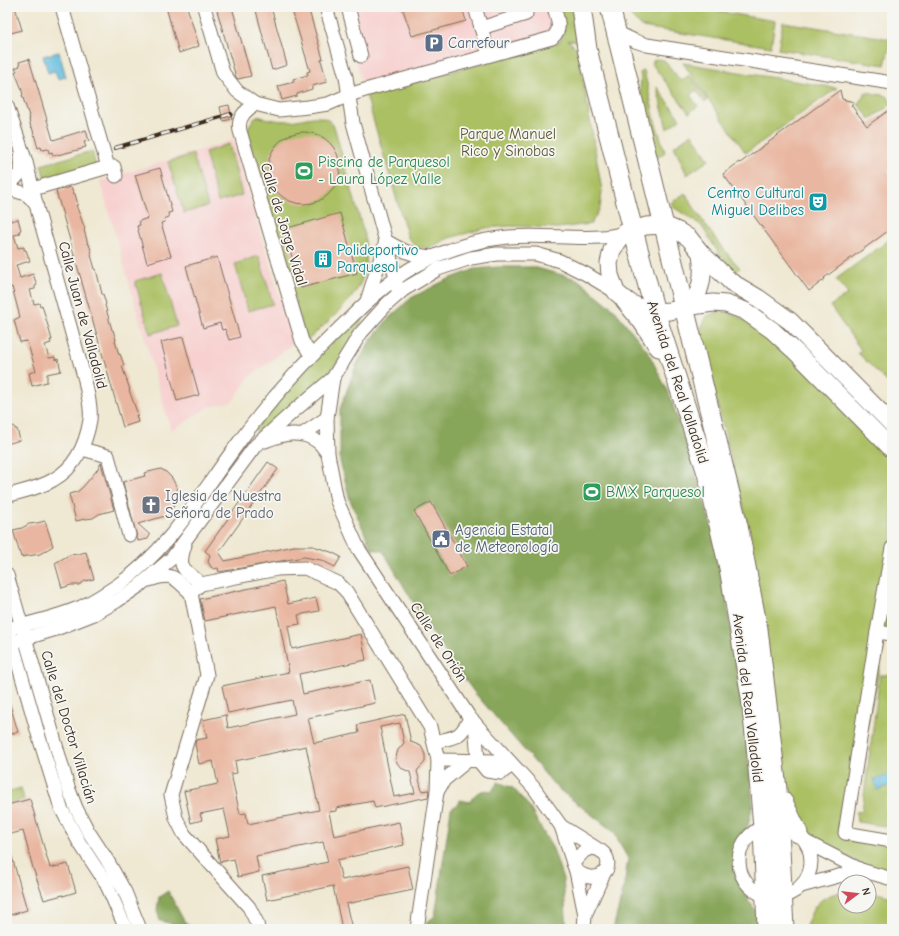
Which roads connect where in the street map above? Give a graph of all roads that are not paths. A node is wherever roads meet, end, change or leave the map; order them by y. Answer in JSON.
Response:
{"nodes":[{"id":1,"x":62,"y":7,"type":"edge"},
{"id":2,"x":204,"y":7,"type":"edge"},
{"id":3,"x":326,"y":7,"type":"edge"},
{"id":4,"x":348,"y":7,"type":"edge"},
{"id":5,"x":475,"y":7,"type":"edge"},
{"id":6,"x":524,"y":7,"type":"edge"},
{"id":7,"x":554,"y":7,"type":"edge"},
{"id":8,"x":581,"y":7,"type":"edge"},
{"id":9,"x":610,"y":7,"type":"edge"},
{"id":10,"x":481,"y":28,"type":"junction"},
{"id":11,"x":616,"y":32,"type":"junction"},
{"id":12,"x":647,"y":45,"type":"junction"},
{"id":13,"x":489,"y":55,"type":"junction"},
{"id":14,"x":361,"y":56,"type":"dead end"},
{"id":15,"x":623,"y":59,"type":"junction"},
{"id":16,"x":892,"y":83,"type":"edge"},
{"id":17,"x":349,"y":95,"type":"junction"},
{"id":18,"x":255,"y":104,"type":"junction"},
{"id":19,"x":7,"y":106,"type":"edge"},
{"id":20,"x":18,"y":142,"type":"junction"},
{"id":21,"x":7,"y":188,"type":"edge"},
{"id":22,"x":33,"y":189,"type":"junction"},
{"id":23,"x":36,"y":203,"type":"junction"},
{"id":24,"x":664,"y":225,"type":"junction"},
{"id":25,"x":628,"y":232,"type":"junction"},
{"id":26,"x":386,"y":241,"type":"junction"},
{"id":27,"x":702,"y":253,"type":"junction"},
{"id":28,"x":434,"y":257,"type":"junction"},
{"id":29,"x":396,"y":278,"type":"junction"},
{"id":30,"x":418,"y":281,"type":"junction"},
{"id":31,"x":620,"y":296,"type":"junction"},
{"id":32,"x":367,"y":301,"type":"junction"},
{"id":33,"x":688,"y":307,"type":"junction"},
{"id":34,"x":655,"y":312,"type":"junction"},
{"id":35,"x":360,"y":334,"type":"junction"},
{"id":36,"x":311,"y":355,"type":"junction"},
{"id":37,"x":675,"y":372,"type":"junction"},
{"id":38,"x":333,"y":378,"type":"junction"},
{"id":39,"x":327,"y":418,"type":"junction"},
{"id":40,"x":892,"y":423,"type":"edge"},
{"id":41,"x":303,"y":434,"type":"junction"},
{"id":42,"x":256,"y":446,"type":"junction"},
{"id":43,"x":82,"y":449,"type":"junction"},
{"id":44,"x":892,"y":449,"type":"edge"},
{"id":45,"x":328,"y":454,"type":"junction"},
{"id":46,"x":7,"y":496,"type":"edge"},
{"id":47,"x":130,"y":534,"type":"dead end"},
{"id":48,"x":187,"y":538,"type":"junction"},
{"id":49,"x":892,"y":548,"type":"edge"},
{"id":50,"x":7,"y":574,"type":"edge"},
{"id":51,"x":145,"y":581,"type":"junction"},
{"id":52,"x":201,"y":584,"type":"junction"},
{"id":53,"x":191,"y":593,"type":"junction"},
{"id":54,"x":21,"y":626,"type":"junction"},
{"id":55,"x":7,"y":628,"type":"edge"},
{"id":56,"x":877,"y":632,"type":"junction"},
{"id":57,"x":892,"y":634,"type":"edge"},
{"id":58,"x":26,"y":639,"type":"junction"},
{"id":59,"x":9,"y":644,"type":"edge"},
{"id":60,"x":472,"y":720,"type":"junction"},
{"id":61,"x":434,"y":742,"type":"junction"},
{"id":62,"x":493,"y":744,"type":"junction"},
{"id":63,"x":438,"y":760,"type":"junction"},
{"id":64,"x":473,"y":761,"type":"junction"},
{"id":65,"x":509,"y":762,"type":"junction"},
{"id":66,"x":778,"y":789,"type":"junction"},
{"id":67,"x":437,"y":792,"type":"junction"},
{"id":68,"x":561,"y":826,"type":"junction"},
{"id":69,"x":772,"y":826,"type":"junction"},
{"id":70,"x":802,"y":838,"type":"junction"},
{"id":71,"x":892,"y":841,"type":"edge"},
{"id":72,"x":596,"y":848,"type":"junction"},
{"id":73,"x":574,"y":867,"type":"junction"},
{"id":74,"x":861,"y":870,"type":"junction"},
{"id":75,"x":604,"y":873,"type":"junction"},
{"id":76,"x":892,"y":879,"type":"edge"},
{"id":77,"x":801,"y":886,"type":"junction"},
{"id":78,"x":768,"y":894,"type":"junction"},
{"id":79,"x":585,"y":915,"type":"junction"},
{"id":80,"x":773,"y":928,"type":"edge"},
{"id":81,"x":126,"y":929,"type":"edge"},
{"id":82,"x":140,"y":929,"type":"edge"},
{"id":83,"x":258,"y":929,"type":"edge"},
{"id":84,"x":417,"y":929,"type":"edge"},
{"id":85,"x":584,"y":929,"type":"edge"}],
"edges":[{"from":1,"to":22,"type":"street"},
{"from":2,"to":18,"type":"street"},
{"from":3,"to":17,"type":"street"},
{"from":4,"to":14,"type":"street"},
{"from":5,"to":10,"type":"street"},
{"from":6,"to":10,"type":"street"},
{"from":7,"to":13,"type":"street"},
{"from":8,"to":25,"type":"highway","name":"Avenida del Real Valladolid"},
{"from":9,"to":11,"type":"highway","name":"Avenida del Real Valladolid"},
{"from":10,"to":13,"type":"street"},
{"from":11,"to":12,"type":"street"},
{"from":11,"to":15,"type":"highway","name":"Avenida del Real Valladolid"},
{"from":12,"to":15,"type":"street"},
{"from":12,"to":16,"type":"street"},
{"from":13,"to":17,"type":"street"},
{"from":15,"to":24,"type":"highway","name":"Avenida del Real Valladolid"},
{"from":17,"to":18,"type":"street"},
{"from":17,"to":26,"type":"street"},
{"from":18,"to":36,"type":"street","name":"Calle de Jorge Vidal"},
{"from":19,"to":20,"type":"street","name":"Calle Juan de Valladolid"},
{"from":20,"to":21,"type":"street"},
{"from":20,"to":22,"type":"street","name":"Calle Juan de Valladolid"},
{"from":21,"to":23,"type":"street"},
{"from":22,"to":23,"type":"street","name":"Calle Juan de Valladolid"},
{"from":23,"to":43,"type":"street","name":"Calle Juan de Valladolid"},
{"from":24,"to":25,"type":"main road"},
{"from":24,"to":27,"type":"main road"},
{"from":24,"to":33,"type":"highway","name":"Avenida del Real Valladolid"},
{"from":25,"to":28,"type":"street"},
{"from":25,"to":31,"type":"main road"},
{"from":25,"to":34,"type":"highway","name":"Avenida del Real Valladolid"},
{"from":26,"to":28,"type":"street"},
{"from":26,"to":29,"type":"street"},
{"from":26,"to":32,"type":"street"},
{"from":27,"to":33,"type":"main road"},
{"from":27,"to":40,"type":"main road"},
{"from":28,"to":29,"type":"street"},
{"from":29,"to":30,"type":"street"},
{"from":29,"to":32,"type":"street"},
{"from":29,"to":35,"type":"street"},
{"from":30,"to":31,"type":"street"},
{"from":30,"to":35,"type":"street"},
{"from":31,"to":34,"type":"main road"},
{"from":31,"to":37,"type":"highway"},
{"from":32,"to":36,"type":"street"},
{"from":33,"to":34,"type":"main road"},
{"from":33,"to":44,"type":"main road"},
{"from":33,"to":66,"type":"highway","name":"Avenida del Real Valladolid"},
{"from":34,"to":37,"type":"highway","name":"Avenida del Real Valladolid"},
{"from":35,"to":38,"type":"street"},
{"from":36,"to":54,"type":"street"},
{"from":37,"to":69,"type":"highway","name":"Avenida del Real Valladolid"},
{"from":38,"to":39,"type":"street","name":"Calle de Orión"},
{"from":38,"to":42,"type":"street"},
{"from":39,"to":41,"type":"street"},
{"from":39,"to":45,"type":"street","name":"Calle de Orión"},
{"from":41,"to":42,"type":"street"},
{"from":41,"to":45,"type":"street"},
{"from":42,"to":48,"type":"street"},
{"from":43,"to":46,"type":"street","name":"Calle Juan de Valladolid"},
{"from":43,"to":47,"type":"street"},
{"from":45,"to":60,"type":"street","name":"Calle de Orión"},
{"from":48,"to":51,"type":"street"},
{"from":48,"to":52,"type":"street"},
{"from":49,"to":56,"type":"street"},
{"from":50,"to":54,"type":"street","name":"Calle del Doctor Villacián"},
{"from":51,"to":53,"type":"street"},
{"from":51,"to":58,"type":"street"},
{"from":52,"to":53,"type":"street"},
{"from":52,"to":61,"type":"street"},
{"from":53,"to":83,"type":"street"},
{"from":54,"to":55,"type":"street"},
{"from":54,"to":58,"type":"street","name":"Calle del Doctor Villacián"},
{"from":55,"to":59,"type":"street","name":"Calle del Doctor Villacián"},
{"from":56,"to":57,"type":"street"},
{"from":56,"to":71,"type":"street"},
{"from":58,"to":59,"type":"street"},
{"from":58,"to":82,"type":"street","name":"Calle del Doctor Villacián"},
{"from":59,"to":81,"type":"street","name":"Calle del Doctor Villacián"},
{"from":60,"to":61,"type":"street"},
{"from":60,"to":62,"type":"street","name":"Calle de Orión"},
{"from":60,"to":64,"type":"street"},
{"from":61,"to":63,"type":"street"},
{"from":62,"to":64,"type":"street"},
{"from":62,"to":65,"type":"street","name":"Calle de Orión"},
{"from":63,"to":64,"type":"street"},
{"from":63,"to":67,"type":"street"},
{"from":64,"to":65,"type":"street"},
{"from":64,"to":67,"type":"street"},
{"from":65,"to":68,"type":"street","name":"Calle de Orión"},
{"from":66,"to":69,"type":"highway","name":"Avenida del Real Valladolid"},
{"from":66,"to":70,"type":"highway"},
{"from":67,"to":84,"type":"street"},
{"from":68,"to":72,"type":"street","name":"Calle de Orión"},
{"from":68,"to":73,"type":"street","name":"Calle de Orión"},
{"from":69,"to":70,"type":"street"},
{"from":69,"to":78,"type":"highway","name":"Avenida del Real Valladolid"},
{"from":69,"to":78,"type":"street"},
{"from":70,"to":74,"type":"street"},
{"from":70,"to":77,"type":"street"},
{"from":72,"to":73,"type":"street"},
{"from":72,"to":75,"type":"street","name":"Calle de Orión"},
{"from":73,"to":75,"type":"street"},
{"from":73,"to":79,"type":"street","name":"Calle de Orión"},
{"from":74,"to":76,"type":"street"},
{"from":74,"to":77,"type":"street"},
{"from":75,"to":79,"type":"street","name":"Calle de Orión"},
{"from":77,"to":78,"type":"street"},
{"from":78,"to":80,"type":"highway","name":"Avenida del Real Valladolid"},
{"from":78,"to":80,"type":"highway"},
{"from":79,"to":85,"type":"street","name":"Calle de Orión"}]}
